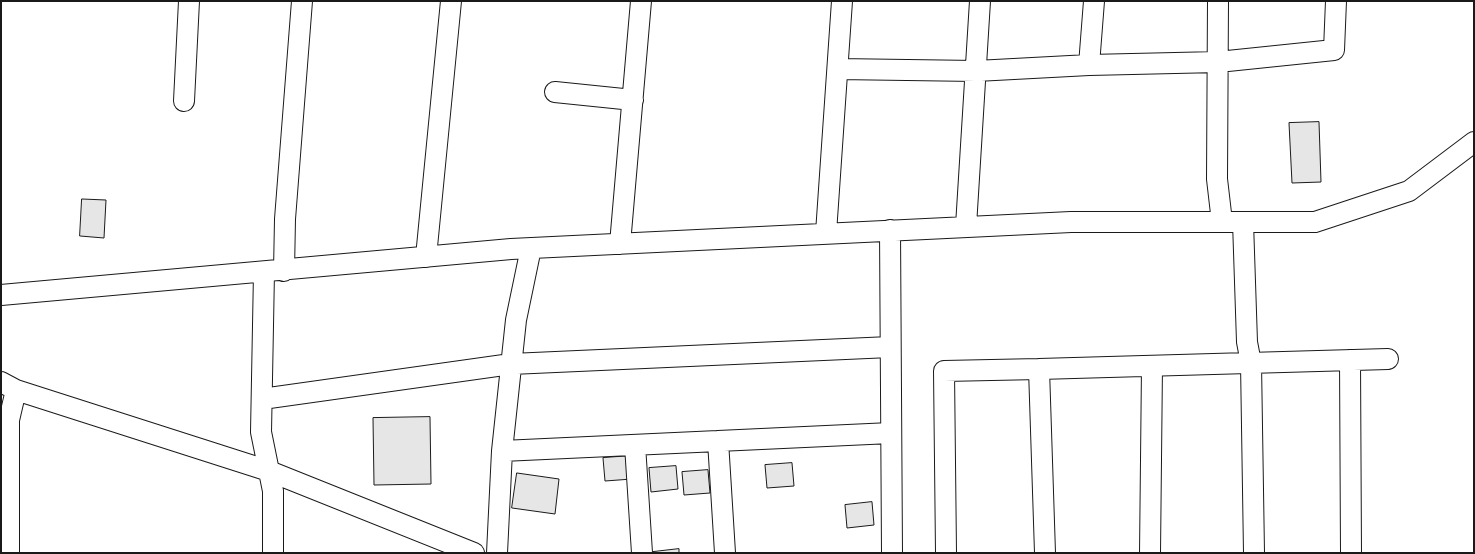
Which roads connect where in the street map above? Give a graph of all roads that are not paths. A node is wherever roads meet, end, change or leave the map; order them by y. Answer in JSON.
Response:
{"nodes":[{"id":1,"x":189,"y":1,"type":"edge"},
{"id":2,"x":302,"y":1,"type":"edge"},
{"id":3,"x":451,"y":1,"type":"edge"},
{"id":4,"x":641,"y":1,"type":"edge"},
{"id":5,"x":842,"y":1,"type":"edge"},
{"id":6,"x":980,"y":1,"type":"edge"},
{"id":7,"x":1094,"y":1,"type":"edge"},
{"id":8,"x":1218,"y":1,"type":"edge"},
{"id":9,"x":1336,"y":1,"type":"edge"},
{"id":10,"x":1218,"y":62,"type":"junction"},
{"id":11,"x":1089,"y":65,"type":"junction"},
{"id":12,"x":838,"y":69,"type":"junction"},
{"id":13,"x":976,"y":71,"type":"junction"},
{"id":14,"x":555,"y":92,"type":"dead end"},
{"id":15,"x":633,"y":100,"type":"junction"},
{"id":16,"x":184,"y":101,"type":"dead end"},
{"id":17,"x":1474,"y":142,"type":"edge"},
{"id":18,"x":1222,"y":222,"type":"junction"},
{"id":19,"x":1243,"y":222,"type":"junction"},
{"id":20,"x":966,"y":226,"type":"junction"},
{"id":21,"x":890,"y":230,"type":"junction"},
{"id":22,"x":826,"y":233,"type":"junction"},
{"id":23,"x":620,"y":244,"type":"junction"},
{"id":24,"x":531,"y":248,"type":"junction"},
{"id":25,"x":426,"y":257,"type":"junction"},
{"id":26,"x":274,"y":272,"type":"junction"},
{"id":27,"x":1,"y":295,"type":"edge"},
{"id":28,"x":890,"y":347,"type":"junction"},
{"id":29,"x":1388,"y":359,"type":"dead end"},
{"id":30,"x":1350,"y":360,"type":"junction"},
{"id":31,"x":1250,"y":363,"type":"junction"},
{"id":32,"x":511,"y":364,"type":"junction"},
{"id":33,"x":1152,"y":366,"type":"junction"},
{"id":34,"x":1039,"y":369,"type":"junction"},
{"id":35,"x":9,"y":386,"type":"edge"},
{"id":36,"x":262,"y":399,"type":"junction"},
{"id":37,"x":891,"y":433,"type":"junction"},
{"id":38,"x":718,"y":441,"type":"junction"},
{"id":39,"x":635,"y":445,"type":"junction"},
{"id":40,"x":502,"y":451,"type":"junction"},
{"id":41,"x":269,"y":471,"type":"junction"},
{"id":42,"x":9,"y":553,"type":"edge"},
{"id":43,"x":273,"y":553,"type":"edge"},
{"id":44,"x":474,"y":553,"type":"edge"},
{"id":45,"x":497,"y":553,"type":"edge"},
{"id":46,"x":642,"y":553,"type":"edge"},
{"id":47,"x":725,"y":553,"type":"edge"},
{"id":48,"x":892,"y":553,"type":"edge"},
{"id":49,"x":946,"y":553,"type":"edge"},
{"id":50,"x":1045,"y":553,"type":"edge"},
{"id":51,"x":1150,"y":553,"type":"edge"},
{"id":52,"x":1254,"y":553,"type":"edge"},
{"id":53,"x":1351,"y":553,"type":"edge"}],
"edges":[{"from":1,"to":16,"type":"street"},
{"from":2,"to":26,"type":"street"},
{"from":3,"to":25,"type":"street"},
{"from":4,"to":15,"type":"street"},
{"from":5,"to":12,"type":"street"},
{"from":6,"to":13,"type":"street"},
{"from":7,"to":11,"type":"street"},
{"from":8,"to":10,"type":"street"},
{"from":9,"to":10,"type":"street"},
{"from":10,"to":11,"type":"street"},
{"from":10,"to":18,"type":"street"},
{"from":11,"to":13,"type":"street"},
{"from":12,"to":13,"type":"street"},
{"from":12,"to":22,"type":"street"},
{"from":13,"to":20,"type":"street"},
{"from":14,"to":15,"type":"street"},
{"from":15,"to":23,"type":"street"},
{"from":17,"to":19,"type":"street"},
{"from":18,"to":19,"type":"street"},
{"from":18,"to":20,"type":"street"},
{"from":19,"to":31,"type":"street"},
{"from":20,"to":21,"type":"street"},
{"from":21,"to":22,"type":"street"},
{"from":21,"to":28,"type":"street"},
{"from":22,"to":23,"type":"street"},
{"from":23,"to":24,"type":"street"},
{"from":24,"to":25,"type":"street"},
{"from":24,"to":32,"type":"street"},
{"from":25,"to":26,"type":"street"},
{"from":26,"to":27,"type":"street"},
{"from":26,"to":36,"type":"street"},
{"from":28,"to":32,"type":"street"},
{"from":28,"to":37,"type":"street"},
{"from":29,"to":30,"type":"street"},
{"from":30,"to":31,"type":"street"},
{"from":30,"to":53,"type":"street"},
{"from":31,"to":33,"type":"street"},
{"from":31,"to":52,"type":"street"},
{"from":32,"to":36,"type":"street"},
{"from":32,"to":40,"type":"street"},
{"from":33,"to":34,"type":"street"},
{"from":33,"to":51,"type":"street"},
{"from":34,"to":49,"type":"street"},
{"from":34,"to":50,"type":"street"},
{"from":35,"to":41,"type":"street"},
{"from":35,"to":42,"type":"street"},
{"from":36,"to":41,"type":"street"},
{"from":37,"to":38,"type":"street"},
{"from":37,"to":48,"type":"street"},
{"from":38,"to":39,"type":"street"},
{"from":38,"to":47,"type":"street"},
{"from":39,"to":40,"type":"street"},
{"from":39,"to":46,"type":"street"},
{"from":40,"to":45,"type":"street"},
{"from":41,"to":43,"type":"street"},
{"from":41,"to":44,"type":"street"}]}
